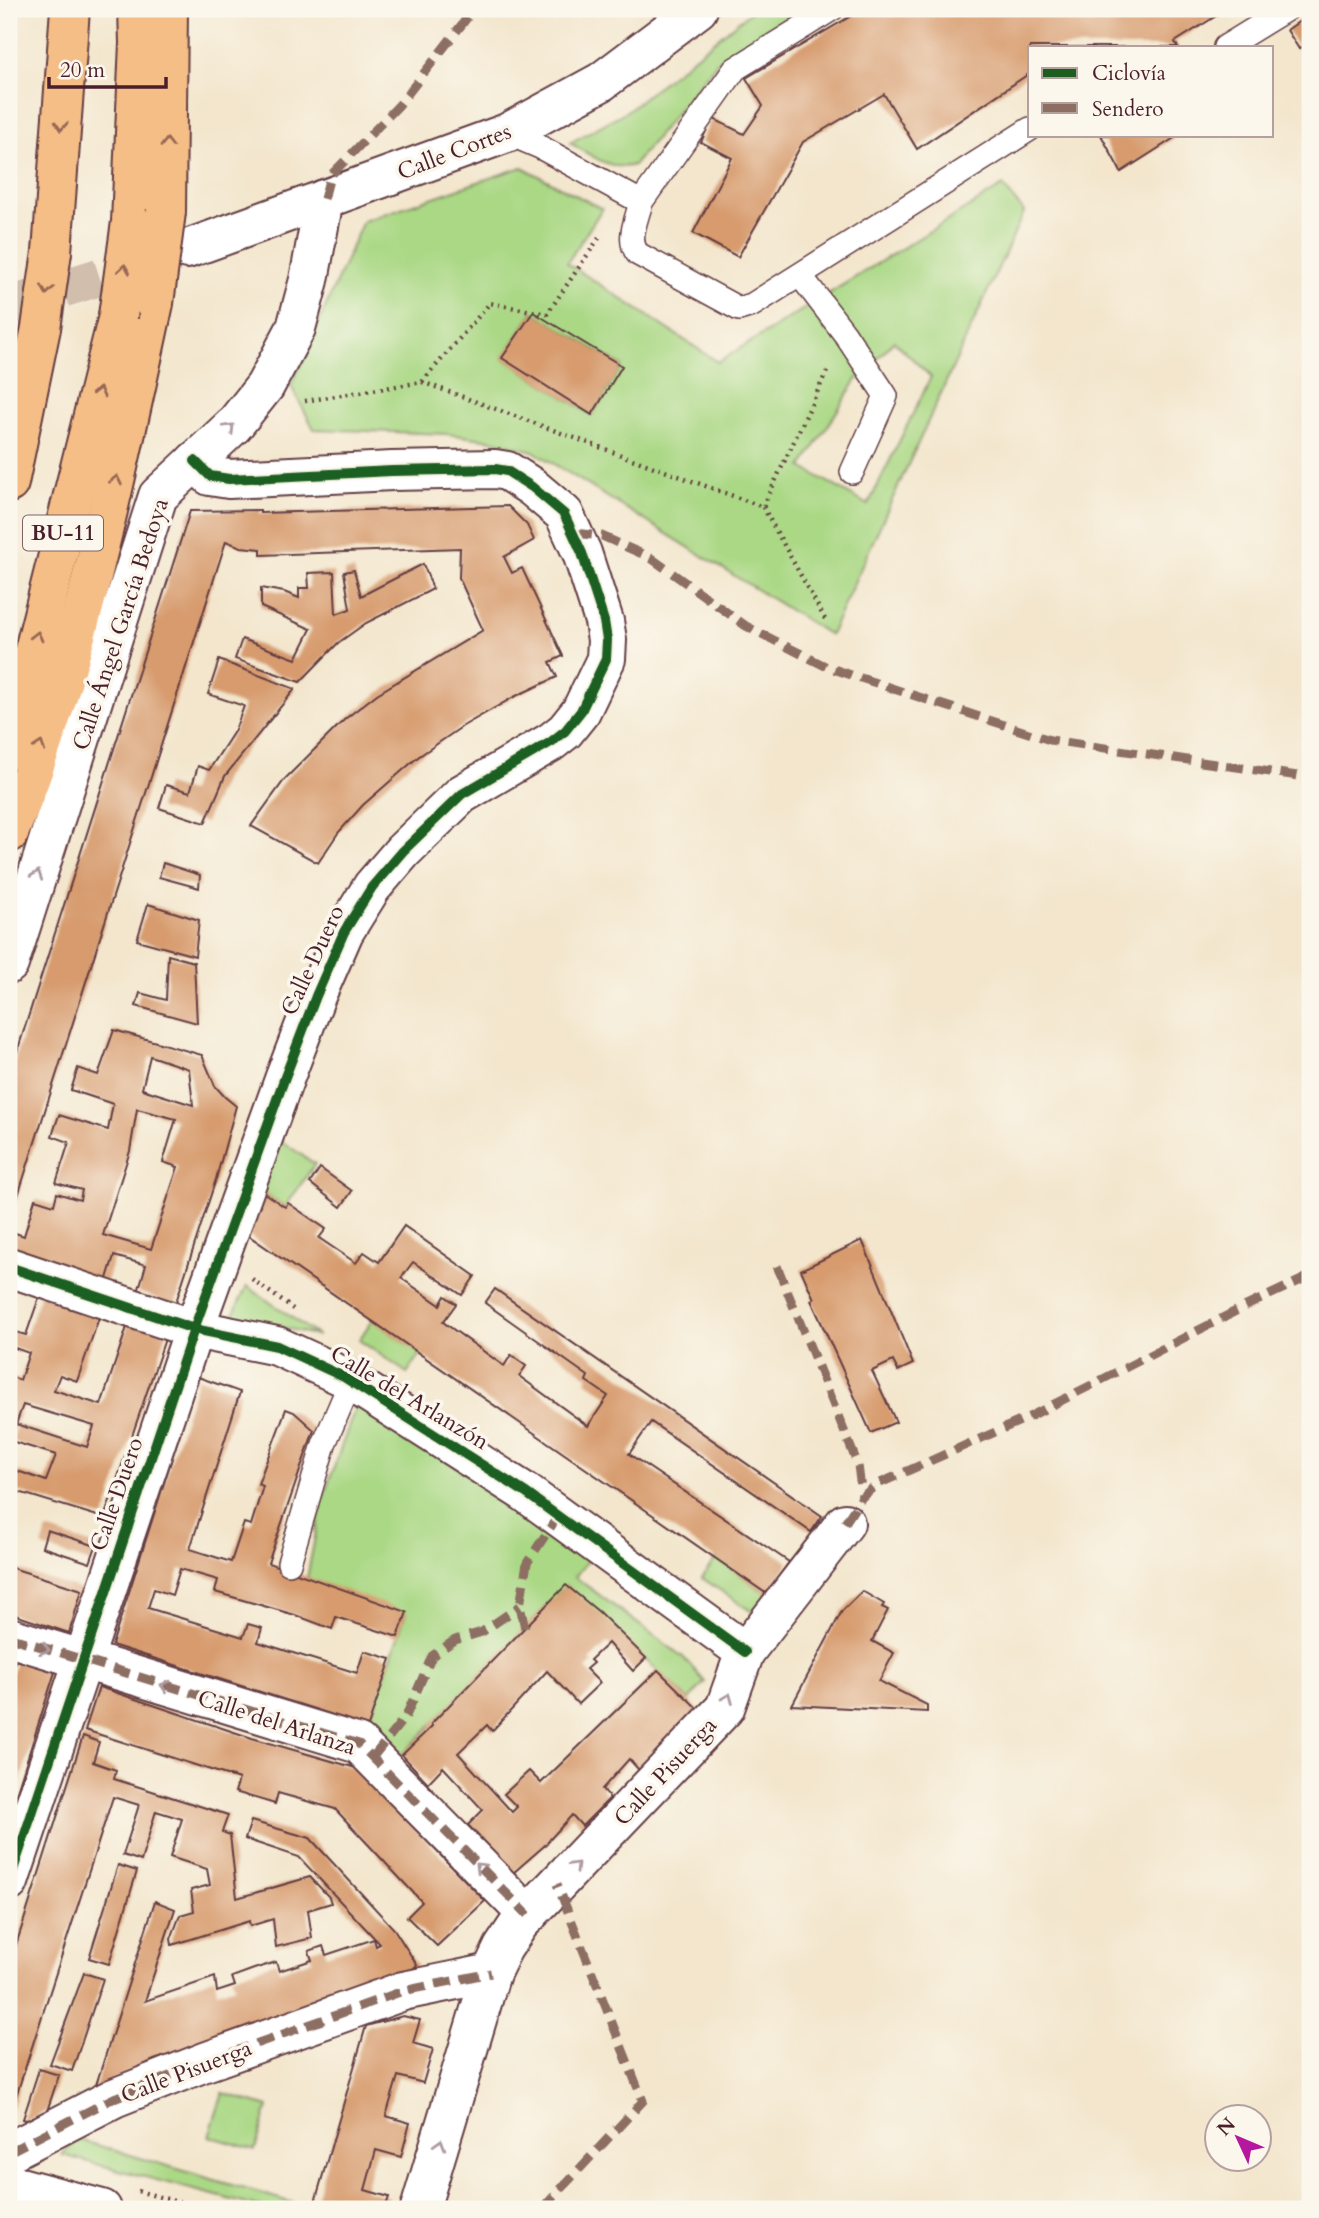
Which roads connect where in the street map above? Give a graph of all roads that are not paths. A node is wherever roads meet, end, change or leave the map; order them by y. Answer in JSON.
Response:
{"nodes":[{"id":1,"x":70,"y":9,"type":"edge"},
{"id":2,"x":138,"y":9,"type":"edge"},
{"id":3,"x":168,"y":9,"type":"edge"},
{"id":4,"x":698,"y":9,"type":"edge"},
{"id":5,"x":832,"y":9,"type":"edge"},
{"id":6,"x":1287,"y":9,"type":"edge"},
{"id":7,"x":1226,"y":46,"type":"edge"},
{"id":8,"x":1028,"y":130,"type":"edge"},
{"id":9,"x":507,"y":132,"type":"junction"},
{"id":10,"x":324,"y":199,"type":"junction"},
{"id":11,"x":634,"y":199,"type":"junction"},
{"id":12,"x":149,"y":217,"type":"junction"},
{"id":13,"x":187,"y":249,"type":"tunnel mouth"},
{"id":14,"x":800,"y":275,"type":"junction"},
{"id":15,"x":195,"y":461,"type":"junction"},
{"id":16,"x":852,"y":472,"type":"dead end"},
{"id":17,"x":9,"y":483,"type":"edge"},
{"id":18,"x":9,"y":750,"type":"edge"},
{"id":19,"x":9,"y":834,"type":"edge"},
{"id":20,"x":9,"y":964,"type":"edge"},
{"id":21,"x":9,"y":1267,"type":"edge"},
{"id":22,"x":194,"y":1329,"type":"junction"},
{"id":23,"x":351,"y":1381,"type":"junction"},
{"id":24,"x":845,"y":1523,"type":"dead end"},
{"id":25,"x":289,"y":1563,"type":"dead end"},
{"id":26,"x":9,"y":1637,"type":"edge"},
{"id":27,"x":745,"y":1652,"type":"junction"},
{"id":28,"x":82,"y":1661,"type":"junction"},
{"id":29,"x":9,"y":1882,"type":"edge"},
{"id":30,"x":528,"y":1915,"type":"junction"},
{"id":31,"x":491,"y":1973,"type":"junction"},
{"id":32,"x":9,"y":2152,"type":"edge"},
{"id":33,"x":9,"y":2184,"type":"edge"},
{"id":34,"x":102,"y":2209,"type":"edge"},
{"id":35,"x":420,"y":2209,"type":"edge"}],
"edges":[{"from":1,"to":17,"type":"highway","one_way":true,"bridge":true},
{"from":2,"to":12,"type":"highway","number":"BU-11"},
{"from":12,"to":3,"type":"highway","one_way":true},
{"from":4,"to":9,"type":"street","name":"Calle Cortes"},
{"from":5,"to":11,"type":"lane"},
{"from":6,"to":7,"type":"lane"},
{"from":8,"to":14,"type":"lane"},
{"from":9,"to":10,"type":"street","name":"Calle Cortes"},
{"from":9,"to":11,"type":"lane"},
{"from":10,"to":13,"type":"street","name":"Calle Cortes"},
{"from":15,"to":10,"type":"street","name":"Calle Ángel García Bedoya","one_way":true},
{"from":11,"to":14,"type":"lane"},
{"from":18,"to":12,"type":"highway","number":"BU-11","one_way":true,"bridge":true},
{"from":19,"to":12,"type":"highway","one_way":true,"bridge":true},
{"from":14,"to":16,"type":"lane"},
{"from":20,"to":15,"type":"street","name":"Calle Ángel García Bedoya","one_way":true},
{"from":15,"to":22,"type":"street","name":"Calle Duero"},
{"from":21,"to":22,"type":"street","name":"Calle del Arlanzón"},
{"from":22,"to":23,"type":"street","name":"Calle del Arlanzón"},
{"from":22,"to":28,"type":"street","name":"Calle Duero"},
{"from":23,"to":25,"type":"lane"},
{"from":23,"to":27,"type":"street","name":"Calle del Arlanzón"},
{"from":24,"to":27,"type":"street","name":"Calle Pisuerga"},
{"from":26,"to":28,"type":"street","name":"Calle del Arlanza","one_way":true},
{"from":30,"to":27,"type":"street","name":"Calle Pisuerga","one_way":true},
{"from":28,"to":29,"type":"street","name":"Calle Duero"},
{"from":30,"to":28,"type":"street","name":"Calle del Arlanza","one_way":true},
{"from":30,"to":31,"type":"street","name":"Calle Pisuerga"},
{"from":31,"to":32,"type":"street","name":"Calle Pisuerga"},
{"from":35,"to":31,"type":"street","name":"Calle Pisuerga","one_way":true},
{"from":33,"to":34,"type":"street"}]}
